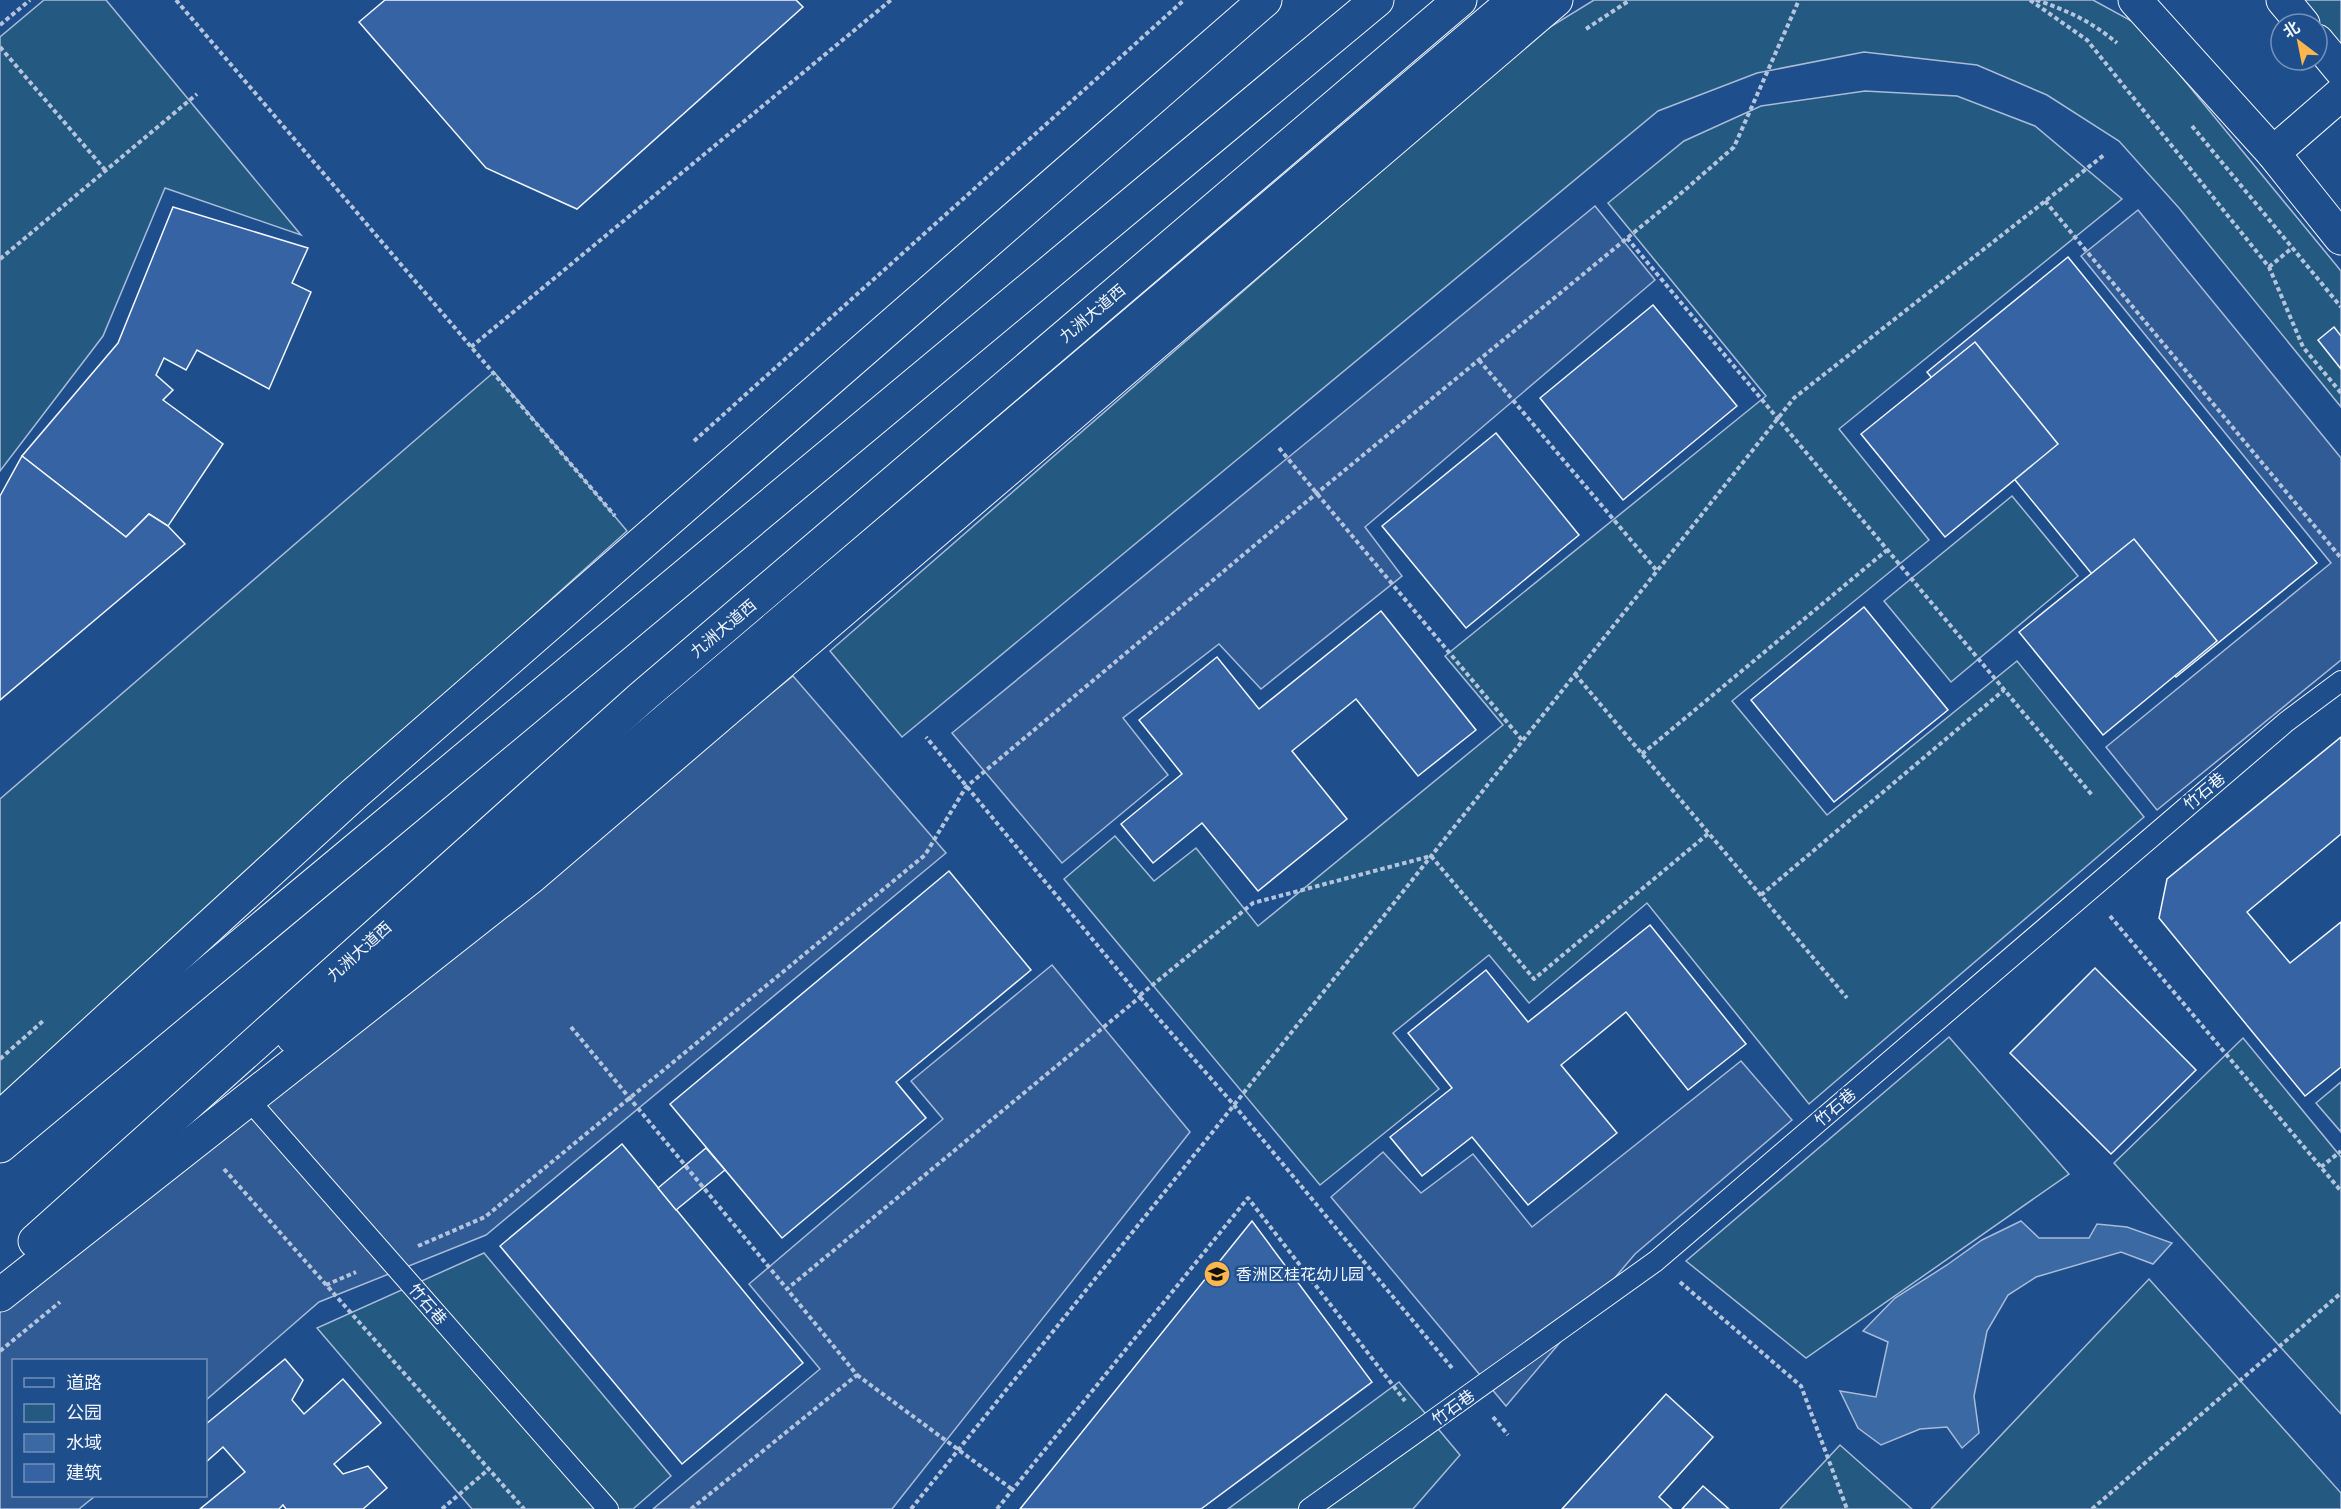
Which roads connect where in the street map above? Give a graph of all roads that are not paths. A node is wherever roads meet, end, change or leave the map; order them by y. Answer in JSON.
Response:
{"nodes":[{"id":1,"x":1264,"y":0,"type":"edge"},
{"id":2,"x":1377,"y":0,"type":"edge"},
{"id":3,"x":1460,"y":0,"type":"edge"},
{"id":4,"x":1556,"y":0,"type":"edge"},
{"id":5,"x":1564,"y":0,"type":"edge"},
{"id":6,"x":2283,"y":0,"type":"edge"},
{"id":7,"x":2136,"y":4,"type":"edge"},
{"id":8,"x":1523,"y":11,"type":"edge"},
{"id":9,"x":2293,"y":12,"type":"edge"},
{"id":10,"x":2329,"y":56,"type":"edge"},
{"id":11,"x":2341,"y":70,"type":"edge"},
{"id":12,"x":2341,"y":94,"type":"edge"},
{"id":13,"x":2273,"y":153,"type":"junction"},
{"id":14,"x":2341,"y":238,"type":"edge"},
{"id":15,"x":2341,"y":681,"type":"edge"},
{"id":16,"x":248,"y":1099,"type":"junction"},
{"id":17,"x":0,"y":1118,"type":"edge"},
{"id":18,"x":0,"y":1146,"type":"edge"},
{"id":19,"x":0,"y":1273,"type":"edge"},
{"id":20,"x":0,"y":1284,"type":"edge"},
{"id":21,"x":0,"y":1295,"type":"edge"},
{"id":22,"x":608,"y":1509,"type":"edge"},
{"id":23,"x":1309,"y":1509,"type":"edge"}],
"edges":[{"from":1,"to":17,"type":"main road"},
{"from":2,"to":18,"type":"main road"},
{"from":3,"to":19,"type":"main road","name":"九洲大道西"},
{"from":4,"to":8,"type":"main road"},
{"from":5,"to":8,"type":"main road"},
{"from":6,"to":9,"type":"main road"},
{"from":7,"to":13,"type":"main road"},
{"from":8,"to":16,"type":"main road"},
{"from":8,"to":20,"type":"main road"},
{"from":10,"to":11,"type":"main road"},
{"from":12,"to":13,"type":"main road"},
{"from":13,"to":14,"type":"main road"},
{"from":15,"to":23,"type":"lane","name":"竹石巷"},
{"from":16,"to":21,"type":"main road"},
{"from":16,"to":22,"type":"lane","name":"竹石巷"}]}
